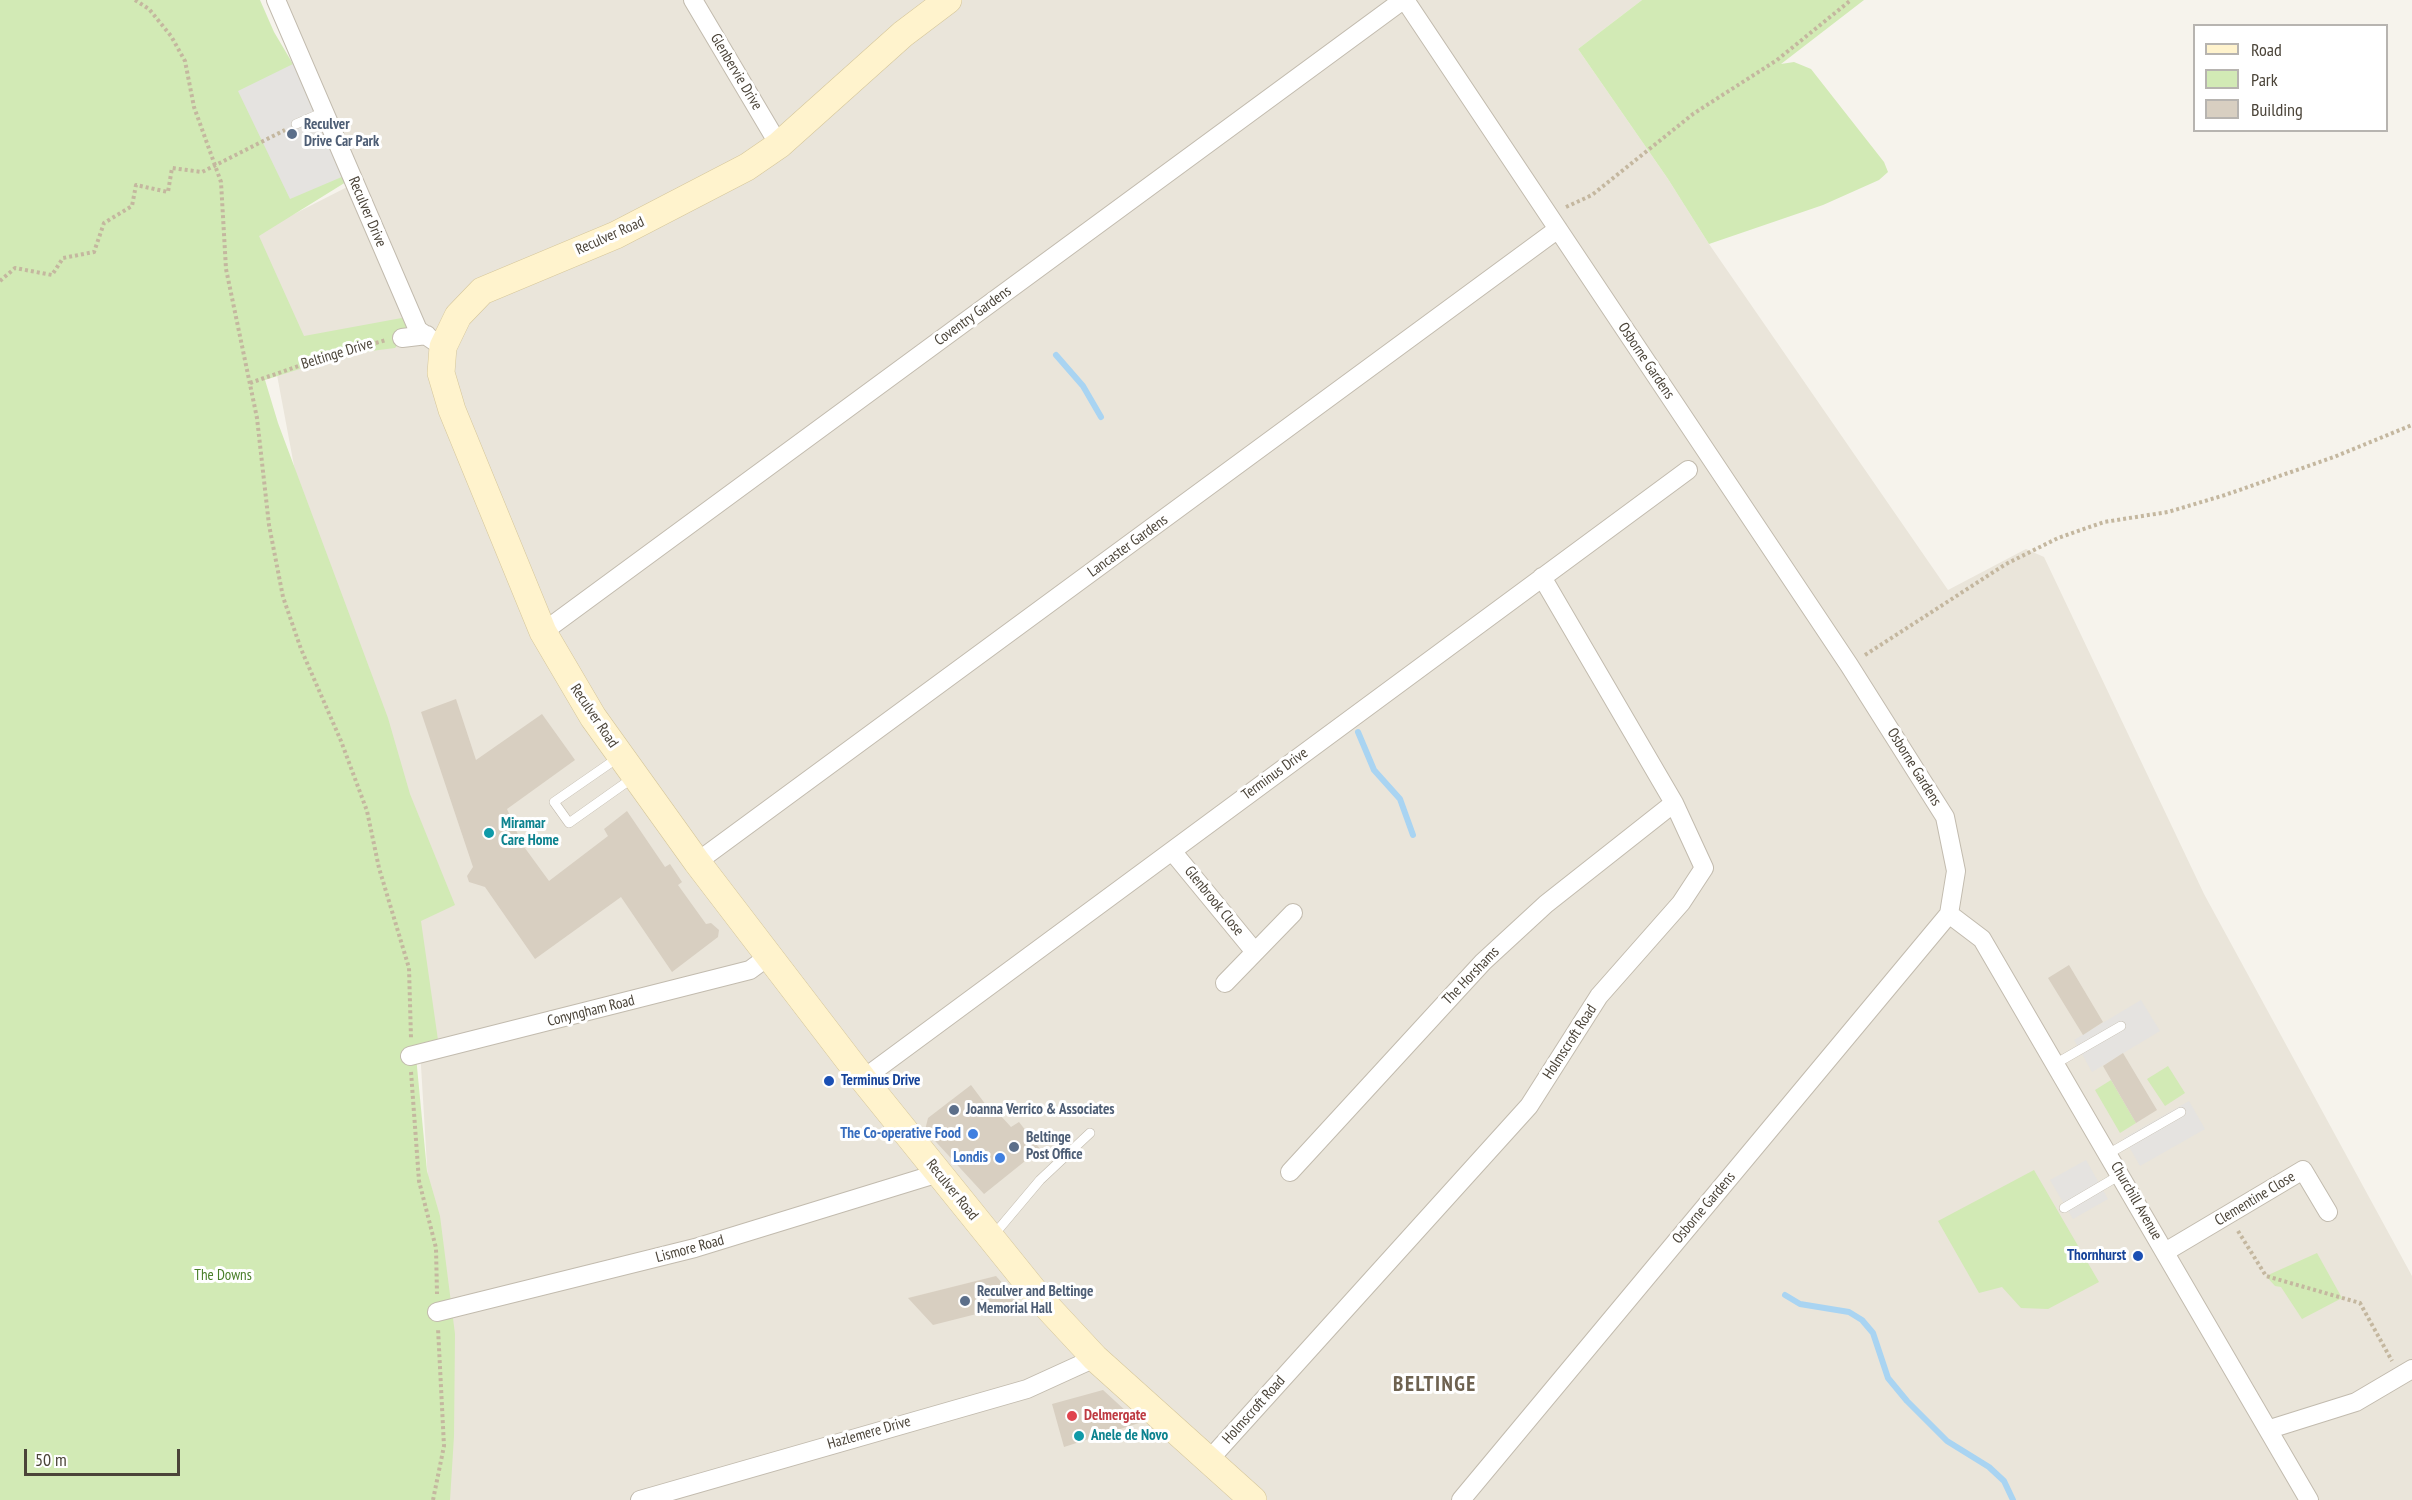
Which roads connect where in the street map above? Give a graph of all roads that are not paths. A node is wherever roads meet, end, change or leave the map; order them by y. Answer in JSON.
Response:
{"nodes":[{"id":1,"x":276,"y":0,"type":"edge"},
{"id":2,"x":693,"y":0,"type":"edge"},
{"id":3,"x":948,"y":0,"type":"edge"},
{"id":4,"x":1404,"y":0,"type":"edge"},
{"id":5,"x":324,"y":112,"type":"junction"},
{"id":6,"x":296,"y":124,"type":"road end"},
{"id":7,"x":779,"y":145,"type":"junction"},
{"id":8,"x":1554,"y":223,"type":"junction"},
{"id":9,"x":402,"y":338,"type":"road end"},
{"id":10,"x":435,"y":341,"type":"junction"},
{"id":11,"x":1688,"y":470,"type":"dead end"},
{"id":12,"x":1542,"y":577,"type":"junction"},
{"id":13,"x":543,"y":632,"type":"junction"},
{"id":14,"x":629,"y":766,"type":"junction"},
{"id":15,"x":1674,"y":803,"type":"junction"},
{"id":16,"x":1172,"y":851,"type":"junction"},
{"id":17,"x":697,"y":862,"type":"junction"},
{"id":18,"x":1293,"y":913,"type":"dead end"},
{"id":19,"x":1949,"y":914,"type":"junction"},
{"id":20,"x":1255,"y":952,"type":"junction"},
{"id":21,"x":769,"y":956,"type":"junction"},
{"id":22,"x":1225,"y":983,"type":"dead end"},
{"id":23,"x":2121,"y":1026,"type":"dead end"},
{"id":24,"x":410,"y":1056,"type":"road end"},
{"id":25,"x":2055,"y":1064,"type":"junction"},
{"id":26,"x":863,"y":1079,"type":"junction"},
{"id":27,"x":2181,"y":1112,"type":"dead end"},
{"id":28,"x":1090,"y":1133,"type":"dead end"},
{"id":29,"x":2108,"y":1154,"type":"junction"},
{"id":30,"x":1290,"y":1172,"type":"dead end"},
{"id":31,"x":939,"y":1173,"type":"junction"},
{"id":32,"x":2121,"y":1175,"type":"junction"},
{"id":33,"x":2064,"y":1208,"type":"dead end"},
{"id":34,"x":2328,"y":1212,"type":"dead end"},
{"id":35,"x":991,"y":1239,"type":"junction"},
{"id":36,"x":2165,"y":1252,"type":"junction"},
{"id":37,"x":437,"y":1312,"type":"road end"},
{"id":38,"x":1095,"y":1358,"type":"junction"},
{"id":39,"x":2406,"y":1372,"type":"edge"},
{"id":40,"x":2270,"y":1429,"type":"junction"},
{"id":41,"x":1209,"y":1460,"type":"junction"},
{"id":42,"x":640,"y":1500,"type":"edge"},
{"id":43,"x":1254,"y":1500,"type":"edge"},
{"id":44,"x":1461,"y":1500,"type":"edge"},
{"id":45,"x":2309,"y":1500,"type":"edge"}],
"edges":[{"from":1,"to":5,"type":"street","name":"Reculver Drive"},
{"from":2,"to":7,"type":"street","name":"Glenbervie Drive"},
{"from":3,"to":7,"type":"street","name":"Reculver Road"},
{"from":4,"to":8,"type":"street","name":"Osborne Gardens"},
{"from":4,"to":13,"type":"street","name":"Coventry Gardens"},
{"from":5,"to":6,"type":"lane"},
{"from":5,"to":10,"type":"street","name":"Reculver Drive"},
{"from":7,"to":10,"type":"street","name":"Reculver Road"},
{"from":8,"to":17,"type":"street","name":"Lancaster Gardens"},
{"from":8,"to":19,"type":"street","name":"Osborne Gardens"},
{"from":9,"to":10,"type":"street"},
{"from":10,"to":13,"type":"street","name":"Reculver Road"},
{"from":11,"to":12,"type":"street","name":"Terminus Drive"},
{"from":12,"to":15,"type":"street","name":"Holmscroft Road"},
{"from":12,"to":16,"type":"street","name":"Terminus Drive"},
{"from":13,"to":14,"type":"street","name":"Reculver Road"},
{"from":14,"to":14,"type":"lane"},
{"from":14,"to":17,"type":"street","name":"Reculver Road"},
{"from":15,"to":30,"type":"street","name":"The Horshams"},
{"from":15,"to":41,"type":"street","name":"Holmscroft Road"},
{"from":16,"to":20,"type":"street","name":"Glenbrook Close"},
{"from":16,"to":26,"type":"street","name":"Terminus Drive"},
{"from":17,"to":21,"type":"street","name":"Reculver Road"},
{"from":18,"to":20,"type":"street","name":"Glenbrook Close"},
{"from":19,"to":25,"type":"street","name":"Churchill Avenue"},
{"from":19,"to":44,"type":"street","name":"Osborne Gardens"},
{"from":20,"to":22,"type":"street","name":"Glenbrook Close"},
{"from":21,"to":24,"type":"street","name":"Conyngham Road"},
{"from":21,"to":26,"type":"street","name":"Reculver Road"},
{"from":23,"to":25,"type":"lane"},
{"from":25,"to":29,"type":"street","name":"Churchill Avenue"},
{"from":26,"to":31,"type":"street","name":"Reculver Road"},
{"from":27,"to":29,"type":"lane"},
{"from":28,"to":35,"type":"lane"},
{"from":29,"to":32,"type":"street","name":"Churchill Avenue"},
{"from":31,"to":35,"type":"street","name":"Reculver Road"},
{"from":31,"to":37,"type":"street","name":"Lismore Road"},
{"from":32,"to":33,"type":"lane"},
{"from":32,"to":36,"type":"street","name":"Churchill Avenue"},
{"from":34,"to":36,"type":"street","name":"Clementine Close"},
{"from":35,"to":38,"type":"street","name":"Reculver Road"},
{"from":36,"to":40,"type":"street","name":"Churchill Avenue"},
{"from":38,"to":41,"type":"street","name":"Reculver Road"},
{"from":38,"to":42,"type":"street","name":"Hazlemere Drive"},
{"from":39,"to":40,"type":"street"},
{"from":40,"to":45,"type":"street","name":"Churchill Avenue"},
{"from":41,"to":43,"type":"street","name":"Reculver Road"}]}
